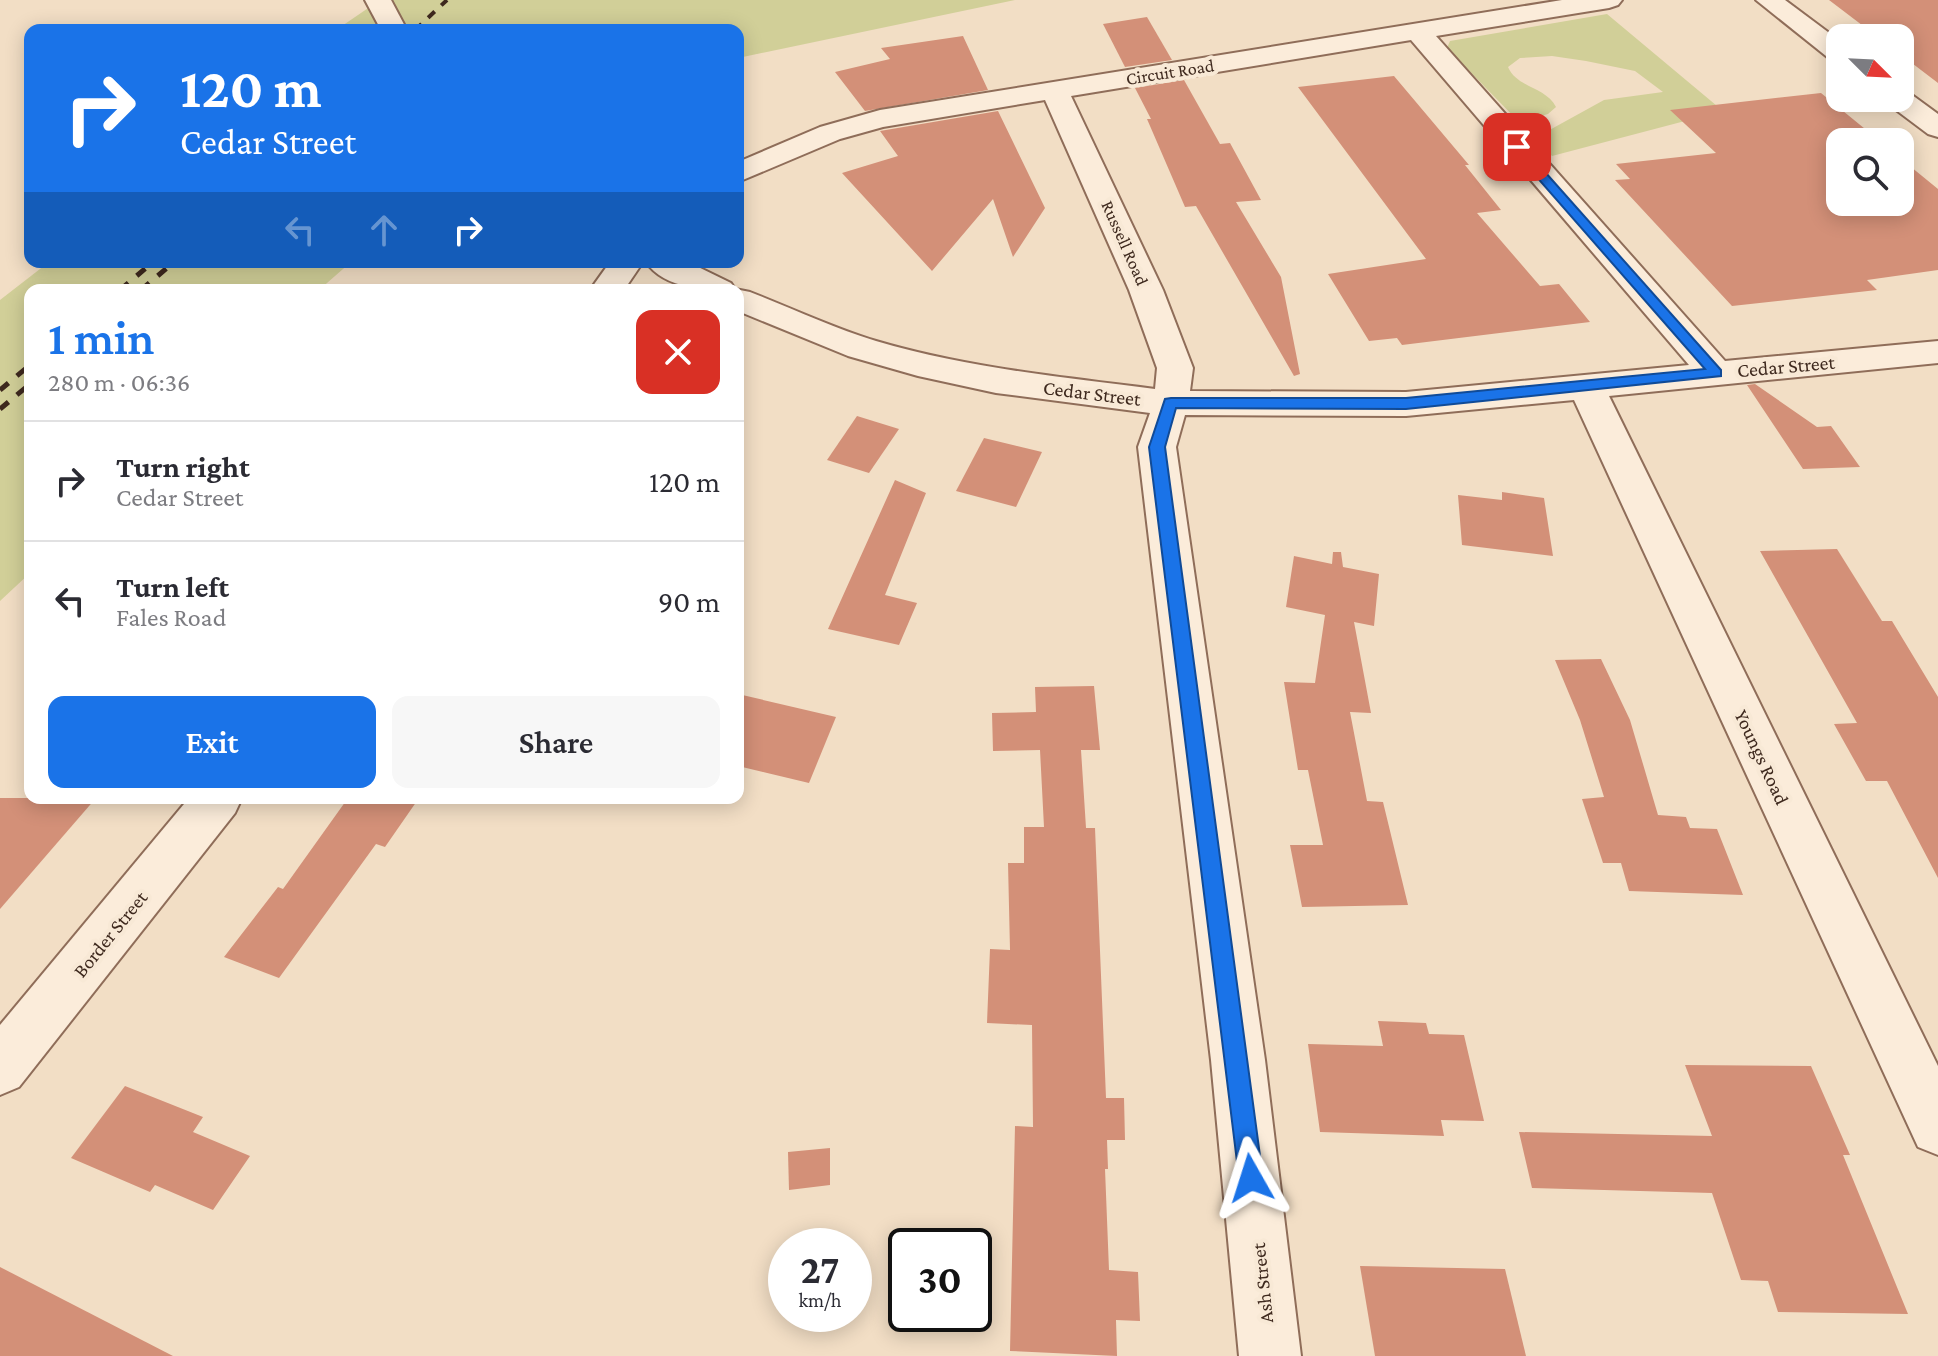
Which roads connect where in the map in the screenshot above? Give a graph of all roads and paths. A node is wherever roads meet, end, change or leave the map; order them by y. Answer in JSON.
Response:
{"nodes":[{"id":1,"x":378,"y":0,"type":"edge"},
{"id":2,"x":1609,"y":0,"type":"edge"},
{"id":3,"x":1769,"y":0,"type":"edge"},
{"id":4,"x":390,"y":24,"type":"edge"},
{"id":5,"x":1419,"y":33,"type":"junction"},
{"id":6,"x":1826,"y":43,"type":"edge"},
{"id":7,"x":1054,"y":90,"type":"junction"},
{"id":8,"x":1914,"y":110,"type":"edge"},
{"id":9,"x":1938,"y":128,"type":"edge"},
{"id":10,"x":744,"y":170,"type":"edge"},
{"id":11,"x":674,"y":268,"type":"edge"},
{"id":12,"x":707,"y":284,"type":"edge"},
{"id":13,"x":744,"y":301,"type":"edge"},
{"id":14,"x":1938,"y":352,"type":"edge"},
{"id":15,"x":1716,"y":373,"type":"junction"},
{"id":16,"x":1586,"y":386,"type":"junction"},
{"id":17,"x":1171,"y":403,"type":"junction"},
{"id":18,"x":213,"y":804,"type":"edge"},
{"id":19,"x":0,"y":1068,"type":"edge"},
{"id":20,"x":1938,"y":1127,"type":"edge"},
{"id":21,"x":1270,"y":1356,"type":"edge"}],
"edges":[{"from":1,"to":4,"type":"street"},
{"from":2,"to":5,"type":"street","name":"Circuit Road"},
{"from":3,"to":6,"type":"street"},
{"from":5,"to":7,"type":"street","name":"Circuit Road"},
{"from":5,"to":15,"type":"street"},
{"from":7,"to":10,"type":"street","name":"Circuit Road"},
{"from":7,"to":17,"type":"street","name":"Russell Road"},
{"from":8,"to":9,"type":"street"},
{"from":11,"to":12,"type":"street"},
{"from":13,"to":17,"type":"street","name":"Cedar Street"},
{"from":14,"to":15,"type":"street","name":"Cedar Street"},
{"from":15,"to":16,"type":"street","name":"Cedar Street"},
{"from":16,"to":17,"type":"street","name":"Cedar Street"},
{"from":16,"to":20,"type":"street","name":"Youngs Road"},
{"from":17,"to":21,"type":"street","name":"Ash Street"},
{"from":18,"to":19,"type":"street","name":"Border Street"}]}
